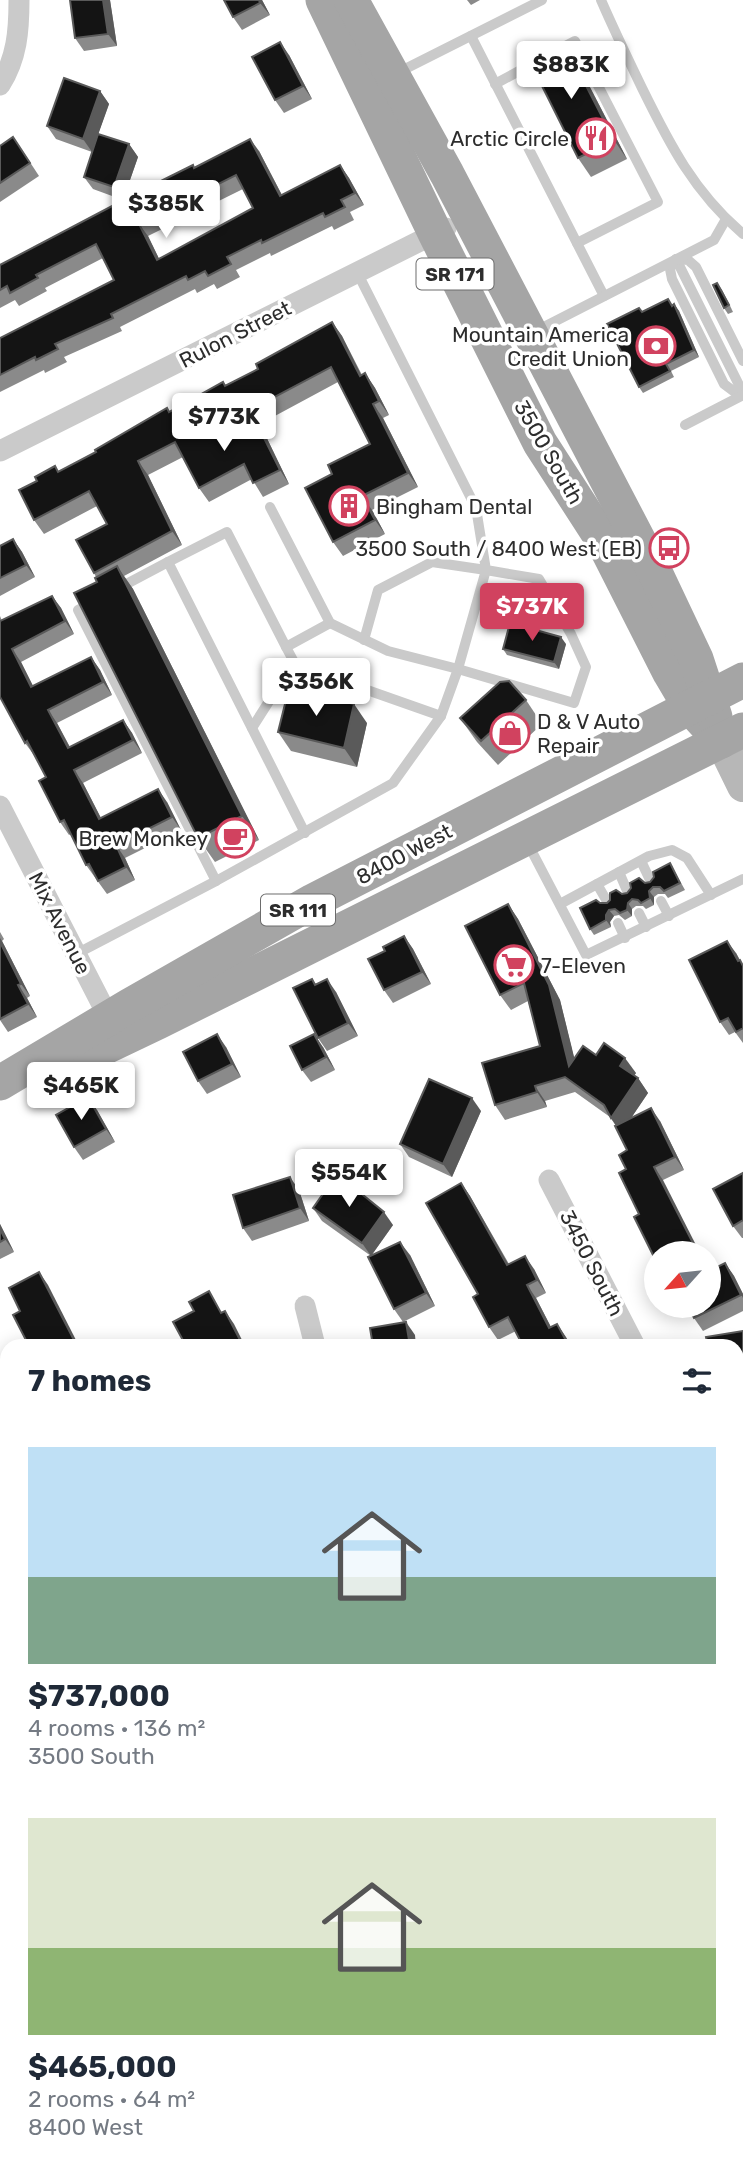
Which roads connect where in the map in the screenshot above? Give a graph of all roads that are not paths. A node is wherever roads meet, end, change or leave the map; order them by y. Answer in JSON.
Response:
{"nodes":[{"id":1,"x":19,"y":0,"type":"edge"},
{"id":2,"x":323,"y":0,"type":"edge"},
{"id":3,"x":351,"y":0,"type":"edge"},
{"id":4,"x":542,"y":0,"type":"edge"},
{"id":5,"x":601,"y":0,"type":"edge"},
{"id":6,"x":471,"y":36,"type":"junction"},
{"id":7,"x":392,"y":76,"type":"junction"},
{"id":8,"x":495,"y":84,"type":"junction"},
{"id":9,"x":0,"y":85,"type":"edge"},
{"id":10,"x":469,"y":216,"type":"junction"},
{"id":11,"x":726,"y":219,"type":"junction"},
{"id":12,"x":435,"y":233,"type":"junction"},
{"id":13,"x":743,"y":234,"type":"edge"},
{"id":14,"x":577,"y":243,"type":"junction"},
{"id":15,"x":676,"y":259,"type":"junction"},
{"id":16,"x":357,"y":272,"type":"junction"},
{"id":17,"x":604,"y":296,"type":"junction"},
{"id":18,"x":530,"y":334,"type":"junction"},
{"id":19,"x":743,"y":362,"type":"edge"},
{"id":20,"x":743,"y":394,"type":"edge"},
{"id":21,"x":685,"y":425,"type":"dead end"},
{"id":22,"x":0,"y":452,"type":"edge"},
{"id":23,"x":270,"y":507,"type":"dead end"},
{"id":24,"x":168,"y":562,"type":"junction"},
{"id":25,"x":486,"y":570,"type":"junction"},
{"id":26,"x":112,"y":592,"type":"edge"},
{"id":27,"x":101,"y":598,"type":"edge"},
{"id":28,"x":330,"y":623,"type":"junction"},
{"id":29,"x":364,"y":640,"type":"junction"},
{"id":30,"x":286,"y":647,"type":"junction"},
{"id":31,"x":458,"y":669,"type":"junction"},
{"id":32,"x":316,"y":672,"type":"dead end"},
{"id":33,"x":743,"y":680,"type":"edge"},
{"id":34,"x":700,"y":702,"type":"junction"},
{"id":35,"x":441,"y":716,"type":"junction"},
{"id":36,"x":252,"y":728,"type":"junction"},
{"id":37,"x":732,"y":735,"type":"edge"},
{"id":38,"x":743,"y":786,"type":"edge"},
{"id":39,"x":0,"y":806,"type":"edge"},
{"id":40,"x":305,"y":833,"type":"junction"},
{"id":41,"x":526,"y":838,"type":"junction"},
{"id":42,"x":641,"y":860,"type":"junction"},
{"id":43,"x":619,"y":872,"type":"junction"},
{"id":44,"x":743,"y":879,"type":"edge"},
{"id":45,"x":216,"y":881,"type":"junction"},
{"id":46,"x":650,"y":882,"type":"edge"},
{"id":47,"x":597,"y":884,"type":"junction"},
{"id":48,"x":628,"y":893,"type":"edge"},
{"id":49,"x":710,"y":895,"type":"junction"},
{"id":50,"x":662,"y":901,"type":"dead end"},
{"id":51,"x":608,"y":903,"type":"edge"},
{"id":52,"x":559,"y":904,"type":"junction"},
{"id":53,"x":639,"y":913,"type":"dead end"},
{"id":54,"x":669,"y":916,"type":"junction"},
{"id":55,"x":618,"y":923,"type":"dead end"},
{"id":56,"x":646,"y":927,"type":"junction"},
{"id":57,"x":625,"y":938,"type":"junction"},
{"id":58,"x":76,"y":954,"type":"junction"},
{"id":59,"x":114,"y":1029,"type":"junction"},
{"id":60,"x":0,"y":1083,"type":"edge"},
{"id":61,"x":0,"y":1096,"type":"edge"},
{"id":62,"x":549,"y":1180,"type":"dead end"},
{"id":63,"x":305,"y":1306,"type":"dead end"},
{"id":64,"x":313,"y":1339,"type":"edge"},
{"id":65,"x":631,"y":1339,"type":"edge"}],
"edges":[{"from":1,"to":9,"type":"street"},
{"from":2,"to":12,"type":"main road","name":"3500 South","number":"SR 171"},
{"from":3,"to":7,"type":"main road","name":"3500 South","number":"SR 171"},
{"from":4,"to":6,"type":"lane"},
{"from":5,"to":11,"type":"lane"},
{"from":6,"to":7,"type":"lane"},
{"from":6,"to":8,"type":"lane"},
{"from":7,"to":10,"type":"main road","name":"3500 South","number":"SR 171"},
{"from":8,"to":14,"type":"lane"},
{"from":8,"to":14,"type":"lane"},
{"from":10,"to":12,"type":"street","name":"Rulon Street"},
{"from":10,"to":18,"type":"main road","name":"3500 South","number":"SR 171"},
{"from":11,"to":13,"type":"lane"},
{"from":11,"to":15,"type":"lane"},
{"from":12,"to":16,"type":"street","name":"Rulon Street"},
{"from":12,"to":34,"type":"main road","name":"3500 South","number":"SR 171"},
{"from":14,"to":17,"type":"lane"},
{"from":15,"to":17,"type":"lane"},
{"from":15,"to":19,"type":"lane"},
{"from":15,"to":20,"type":"lane"},
{"from":16,"to":22,"type":"street","name":"Rulon Street"},
{"from":16,"to":25,"type":"lane"},
{"from":17,"to":18,"type":"lane"},
{"from":18,"to":34,"type":"main road","name":"3500 South","number":"SR 171"},
{"from":20,"to":21,"type":"lane"},
{"from":23,"to":28,"type":"lane"},
{"from":24,"to":26,"type":"lane"},
{"from":24,"to":30,"type":"lane"},
{"from":24,"to":36,"type":"lane"},
{"from":25,"to":29,"type":"lane"},
{"from":25,"to":31,"type":"lane"},
{"from":25,"to":31,"type":"lane"},
{"from":27,"to":45,"type":"lane"},
{"from":28,"to":29,"type":"lane"},
{"from":28,"to":30,"type":"lane"},
{"from":29,"to":31,"type":"lane"},
{"from":30,"to":36,"type":"lane"},
{"from":31,"to":35,"type":"lane"},
{"from":32,"to":35,"type":"lane"},
{"from":33,"to":34,"type":"main road","name":"8400 West","number":"SR 111"},
{"from":34,"to":37,"type":"main road","name":"3500 South","number":"SR 171"},
{"from":34,"to":59,"type":"main road","name":"8400 West","number":"SR 111"},
{"from":35,"to":40,"type":"lane"},
{"from":36,"to":40,"type":"lane"},
{"from":37,"to":38,"type":"street","name":"3500 South"},
{"from":37,"to":41,"type":"main road","name":"8400 West","number":"SR 111"},
{"from":39,"to":58,"type":"street","name":"Mix Avenue"},
{"from":40,"to":45,"type":"lane"},
{"from":41,"to":52,"type":"lane"},
{"from":41,"to":59,"type":"main road","name":"8400 West","number":"SR 111"},
{"from":42,"to":43,"type":"lane"},
{"from":42,"to":46,"type":"lane"},
{"from":42,"to":49,"type":"lane"},
{"from":43,"to":47,"type":"lane"},
{"from":43,"to":48,"type":"lane"},
{"from":44,"to":49,"type":"lane"},
{"from":45,"to":58,"type":"lane"},
{"from":47,"to":51,"type":"lane"},
{"from":47,"to":52,"type":"lane"},
{"from":49,"to":54,"type":"lane"},
{"from":50,"to":54,"type":"lane"},
{"from":52,"to":57,"type":"lane"},
{"from":53,"to":56,"type":"lane"},
{"from":54,"to":56,"type":"lane"},
{"from":55,"to":57,"type":"lane"},
{"from":56,"to":57,"type":"lane"},
{"from":58,"to":59,"type":"street","name":"Mix Avenue"},
{"from":59,"to":60,"type":"main road","name":"8400 West","number":"SR 111"},
{"from":59,"to":61,"type":"main road","name":"8400 West","number":"SR 111"},
{"from":62,"to":65,"type":"street","name":"3450 South"},
{"from":63,"to":64,"type":"street"}]}
